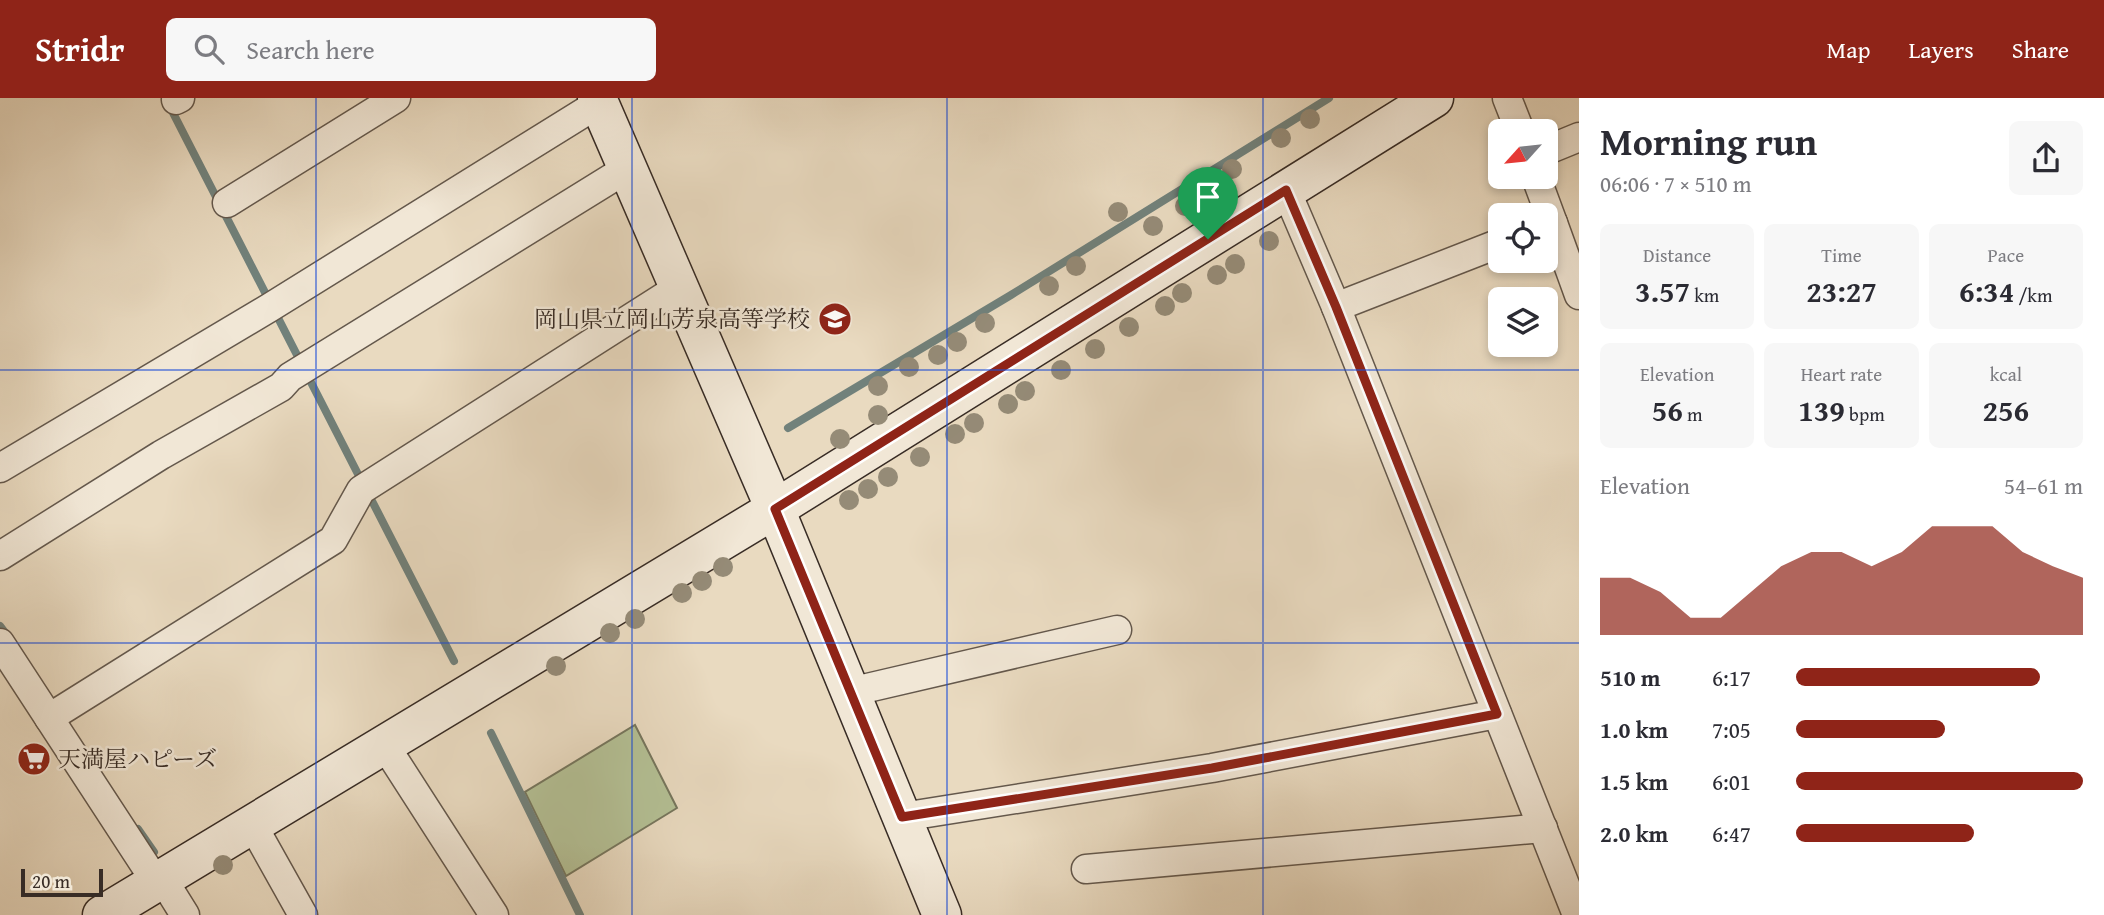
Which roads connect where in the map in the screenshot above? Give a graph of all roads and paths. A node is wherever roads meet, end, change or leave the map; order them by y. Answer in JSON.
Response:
{"nodes":[{"id":1,"x":396,"y":98,"type":"edge"},
{"id":2,"x":1434,"y":98,"type":"edge"},
{"id":3,"x":1507,"y":98,"type":"edge"},
{"id":4,"x":598,"y":100,"type":"edge"},
{"id":5,"x":1515,"y":119,"type":"edge"},
{"id":6,"x":1579,"y":137,"type":"edge"},
{"id":7,"x":1558,"y":146,"type":"edge"},
{"id":8,"x":628,"y":168,"type":"junction"},
{"id":9,"x":1286,"y":190,"type":"junction"},
{"id":10,"x":227,"y":203,"type":"dead end"},
{"id":11,"x":1558,"y":244,"type":"edge"},
{"id":12,"x":1488,"y":248,"type":"edge"},
{"id":13,"x":678,"y":288,"type":"junction"},
{"id":14,"x":1578,"y":290,"type":"edge"},
{"id":15,"x":1336,"y":307,"type":"junction"},
{"id":16,"x":0,"y":468,"type":"edge"},
{"id":17,"x":775,"y":509,"type":"junction"},
{"id":18,"x":0,"y":556,"type":"edge"},
{"id":19,"x":1117,"y":630,"type":"dead end"},
{"id":20,"x":0,"y":643,"type":"edge"},
{"id":21,"x":850,"y":692,"type":"junction"},
{"id":22,"x":55,"y":714,"type":"junction"},
{"id":23,"x":1497,"y":714,"type":"junction"},
{"id":24,"x":384,"y":744,"type":"junction"},
{"id":25,"x":902,"y":817,"type":"junction"},
{"id":26,"x":253,"y":824,"type":"junction"},
{"id":27,"x":1543,"y":828,"type":"junction"},
{"id":28,"x":1086,"y":869,"type":"dead end"},
{"id":29,"x":159,"y":880,"type":"junction"},
{"id":30,"x":102,"y":915,"type":"edge"},
{"id":31,"x":185,"y":915,"type":"edge"},
{"id":32,"x":303,"y":915,"type":"edge"},
{"id":33,"x":494,"y":915,"type":"edge"},
{"id":34,"x":942,"y":915,"type":"edge"},
{"id":35,"x":1577,"y":915,"type":"edge"}],
"edges":[{"from":1,"to":10,"type":"street"},
{"from":2,"to":9,"type":"street"},
{"from":3,"to":5,"type":"street"},
{"from":4,"to":8,"type":"street"},
{"from":4,"to":16,"type":"street"},
{"from":6,"to":7,"type":"street"},
{"from":8,"to":13,"type":"street"},
{"from":8,"to":18,"type":"street"},
{"from":9,"to":15,"type":"street"},
{"from":9,"to":17,"type":"street"},
{"from":11,"to":14,"type":"street"},
{"from":12,"to":15,"type":"street"},
{"from":13,"to":17,"type":"street"},
{"from":13,"to":22,"type":"street"},
{"from":15,"to":23,"type":"street"},
{"from":17,"to":21,"type":"street"},
{"from":17,"to":24,"type":"street"},
{"from":19,"to":21,"type":"street"},
{"from":20,"to":22,"type":"street"},
{"from":21,"to":25,"type":"street"},
{"from":22,"to":29,"type":"street"},
{"from":23,"to":25,"type":"street"},
{"from":23,"to":27,"type":"street"},
{"from":24,"to":26,"type":"street"},
{"from":24,"to":33,"type":"street"},
{"from":25,"to":34,"type":"street"},
{"from":26,"to":29,"type":"street"},
{"from":26,"to":32,"type":"street"},
{"from":27,"to":28,"type":"street"},
{"from":27,"to":35,"type":"street"},
{"from":29,"to":30,"type":"street"},
{"from":29,"to":31,"type":"street"}]}
